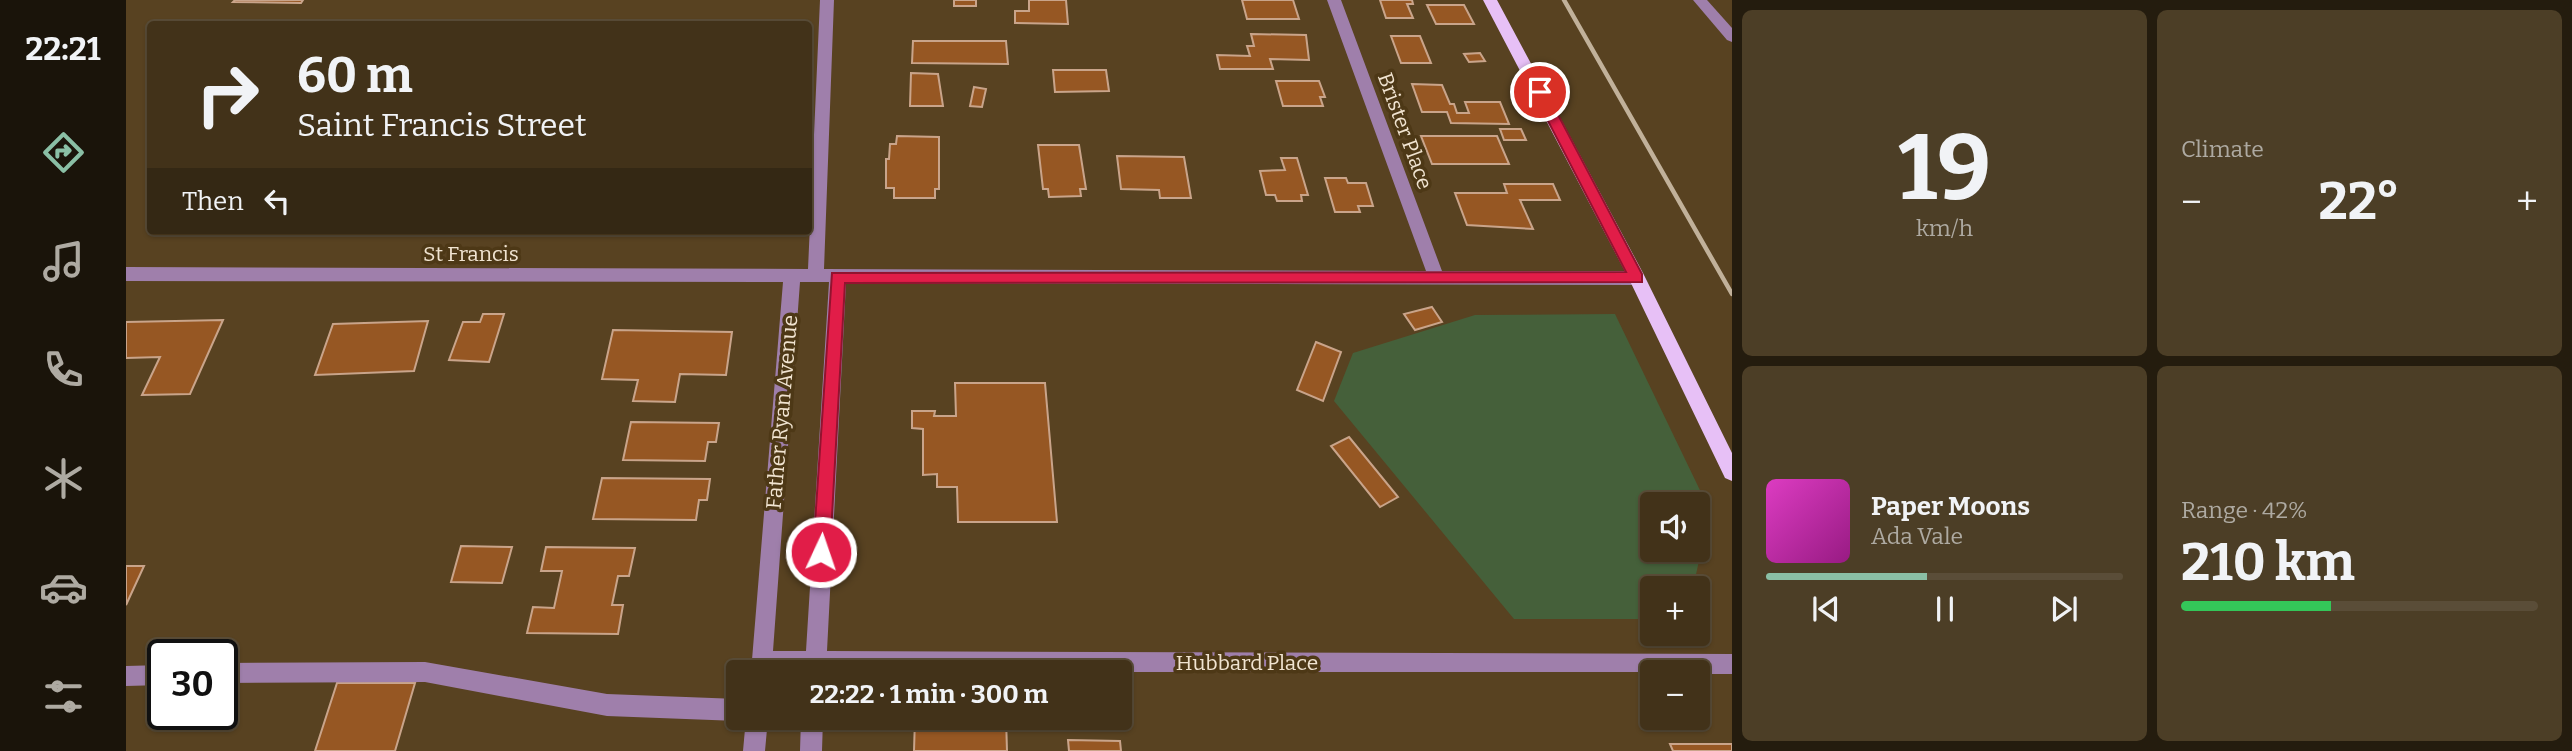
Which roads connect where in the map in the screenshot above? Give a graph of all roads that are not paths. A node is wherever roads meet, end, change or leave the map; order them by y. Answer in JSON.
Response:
{"nodes":[{"id":1,"x":827,"y":0,"type":"edge"},
{"id":2,"x":1334,"y":0,"type":"edge"},
{"id":3,"x":1490,"y":0,"type":"edge"},
{"id":4,"x":1700,"y":0,"type":"edge"},
{"id":5,"x":1732,"y":37,"type":"edge"},
{"id":6,"x":126,"y":274,"type":"edge"},
{"id":7,"x":792,"y":277,"type":"junction"},
{"id":8,"x":816,"y":277,"type":"junction"},
{"id":9,"x":838,"y":277,"type":"junction"},
{"id":10,"x":1436,"y":277,"type":"junction"},
{"id":11,"x":1637,"y":278,"type":"junction"},
{"id":12,"x":1732,"y":472,"type":"edge"},
{"id":13,"x":762,"y":660,"type":"edge"},
{"id":14,"x":815,"y":660,"type":"edge"},
{"id":15,"x":1732,"y":664,"type":"edge"},
{"id":16,"x":1132,"y":666,"type":"edge"},
{"id":17,"x":238,"y":673,"type":"edge"},
{"id":18,"x":147,"y":675,"type":"edge"},
{"id":19,"x":126,"y":676,"type":"edge"},
{"id":20,"x":726,"y":710,"type":"edge"},
{"id":21,"x":756,"y":730,"type":"edge"},
{"id":22,"x":812,"y":730,"type":"edge"},
{"id":23,"x":754,"y":751,"type":"edge"},
{"id":24,"x":811,"y":751,"type":"edge"}],
"edges":[{"from":1,"to":8,"type":"street"},
{"from":2,"to":10,"type":"street","name":"Brister Place"},
{"from":3,"to":11,"type":"main road"},
{"from":4,"to":5,"type":"street"},
{"from":6,"to":7,"type":"street","name":"St Francis"},
{"from":7,"to":8,"type":"street","name":"St Francis"},
{"from":7,"to":13,"type":"street","name":"Father Ryan Avenue"},
{"from":8,"to":9,"type":"street","name":"St Francis"},
{"from":9,"to":10,"type":"street","name":"St Francis"},
{"from":9,"to":14,"type":"street"},
{"from":10,"to":11,"type":"street","name":"St Francis"},
{"from":11,"to":12,"type":"main road"},
{"from":15,"to":16,"type":"street","name":"Hubbard Place"},
{"from":17,"to":20,"type":"street"},
{"from":18,"to":19,"type":"street"},
{"from":21,"to":23,"type":"street"},
{"from":22,"to":24,"type":"street"}]}
